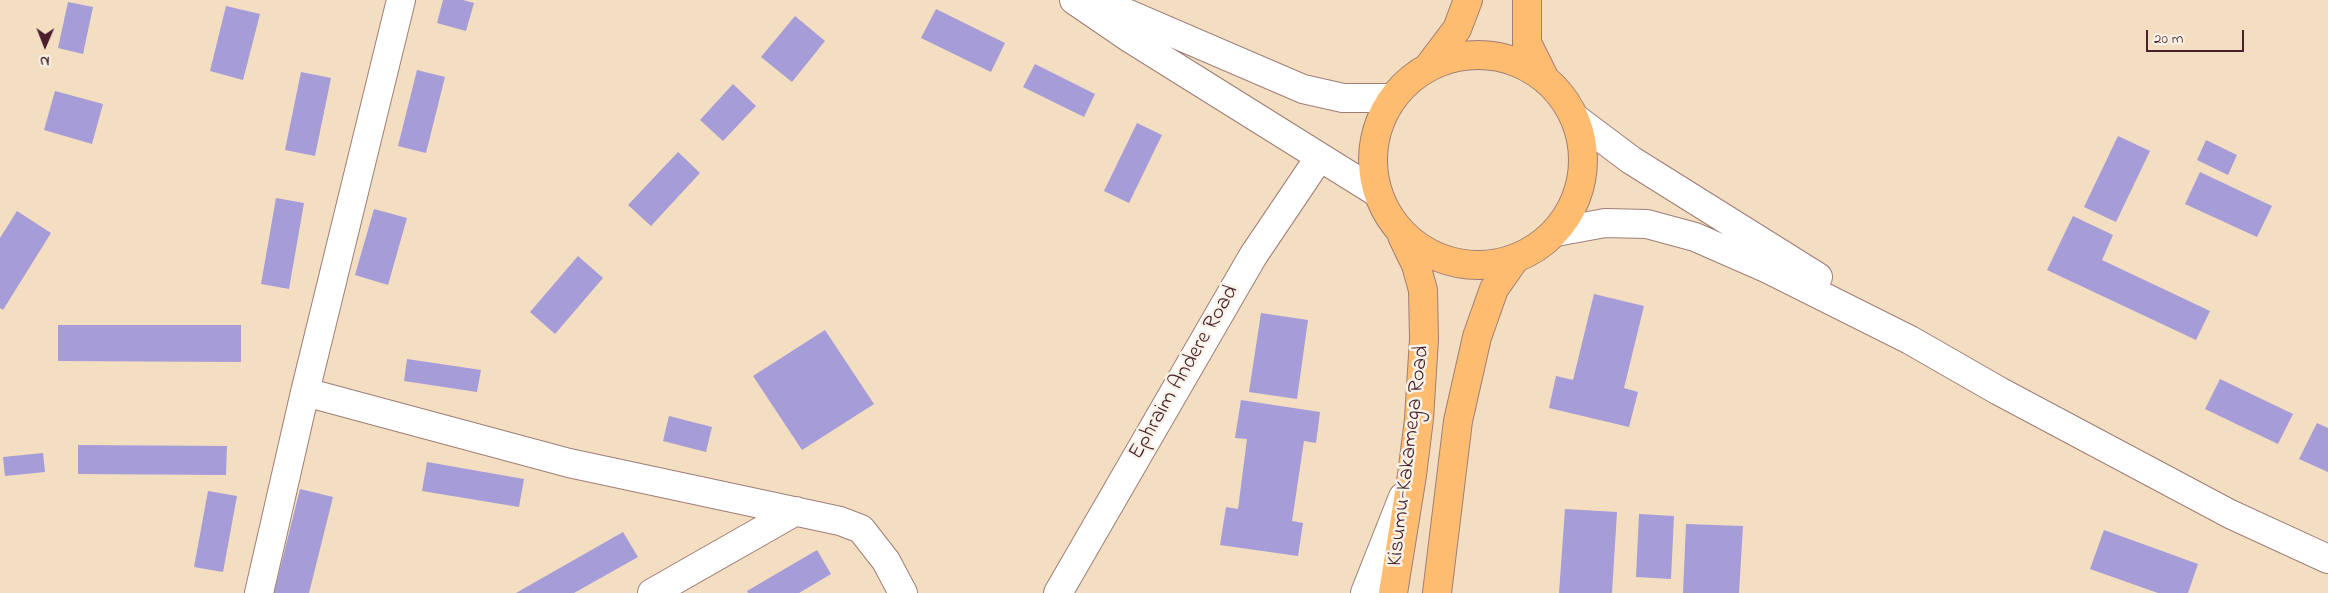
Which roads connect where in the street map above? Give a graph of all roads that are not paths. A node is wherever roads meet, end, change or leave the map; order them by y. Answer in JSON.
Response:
{"nodes":[{"id":1,"x":402,"y":0,"type":"edge"},
{"id":2,"x":1074,"y":0,"type":"edge"},
{"id":3,"x":1096,"y":0,"type":"edge"},
{"id":4,"x":1468,"y":0,"type":"edge"},
{"id":5,"x":1527,"y":0,"type":"edge"},
{"id":6,"x":1429,"y":66,"type":"junction"},
{"id":7,"x":1545,"y":79,"type":"junction"},
{"id":8,"x":1392,"y":98,"type":"junction"},
{"id":9,"x":1575,"y":118,"type":"junction"},
{"id":10,"x":1319,"y":158,"type":"junction"},
{"id":11,"x":1376,"y":192,"type":"junction"},
{"id":12,"x":1556,"y":232,"type":"junction"},
{"id":13,"x":1401,"y":233,"type":"junction"},
{"id":14,"x":1515,"y":259,"type":"junction"},
{"id":15,"x":1910,"y":340,"type":"junction"},
{"id":16,"x":305,"y":392,"type":"junction"},
{"id":17,"x":1412,"y":475,"type":"junction"},
{"id":18,"x":796,"y":511,"type":"junction"},
{"id":19,"x":2328,"y":559,"type":"edge"},
{"id":20,"x":259,"y":593,"type":"edge"},
{"id":21,"x":652,"y":593,"type":"edge"},
{"id":22,"x":903,"y":593,"type":"edge"},
{"id":23,"x":1058,"y":593,"type":"edge"},
{"id":24,"x":1364,"y":593,"type":"edge"},
{"id":25,"x":1393,"y":593,"type":"edge"},
{"id":26,"x":1437,"y":593,"type":"edge"}],
"edges":[{"from":1,"to":16,"type":"street"},
{"from":2,"to":10,"type":"street"},
{"from":3,"to":8,"type":"street"},
{"from":4,"to":6,"type":"highway"},
{"from":5,"to":7,"type":"highway"},
{"from":6,"to":7,"type":"highway"},
{"from":6,"to":8,"type":"highway"},
{"from":7,"to":9,"type":"highway"},
{"from":8,"to":11,"type":"highway"},
{"from":9,"to":12,"type":"highway"},
{"from":9,"to":15,"type":"street"},
{"from":10,"to":11,"type":"street"},
{"from":10,"to":23,"type":"street","name":"Ephraim Andere Road"},
{"from":11,"to":13,"type":"highway"},
{"from":12,"to":14,"type":"highway"},
{"from":12,"to":15,"type":"street"},
{"from":13,"to":14,"type":"highway"},
{"from":13,"to":17,"type":"highway","name":"Kisumu-Kakamega Road"},
{"from":14,"to":26,"type":"highway","name":"Kisumu-Kakamega Road"},
{"from":15,"to":19,"type":"street"},
{"from":16,"to":18,"type":"street"},
{"from":16,"to":20,"type":"street"},
{"from":17,"to":24,"type":"street"},
{"from":17,"to":25,"type":"highway","name":"Kisumu-Kakamega Road"},
{"from":18,"to":21,"type":"street"},
{"from":18,"to":22,"type":"street"}]}
